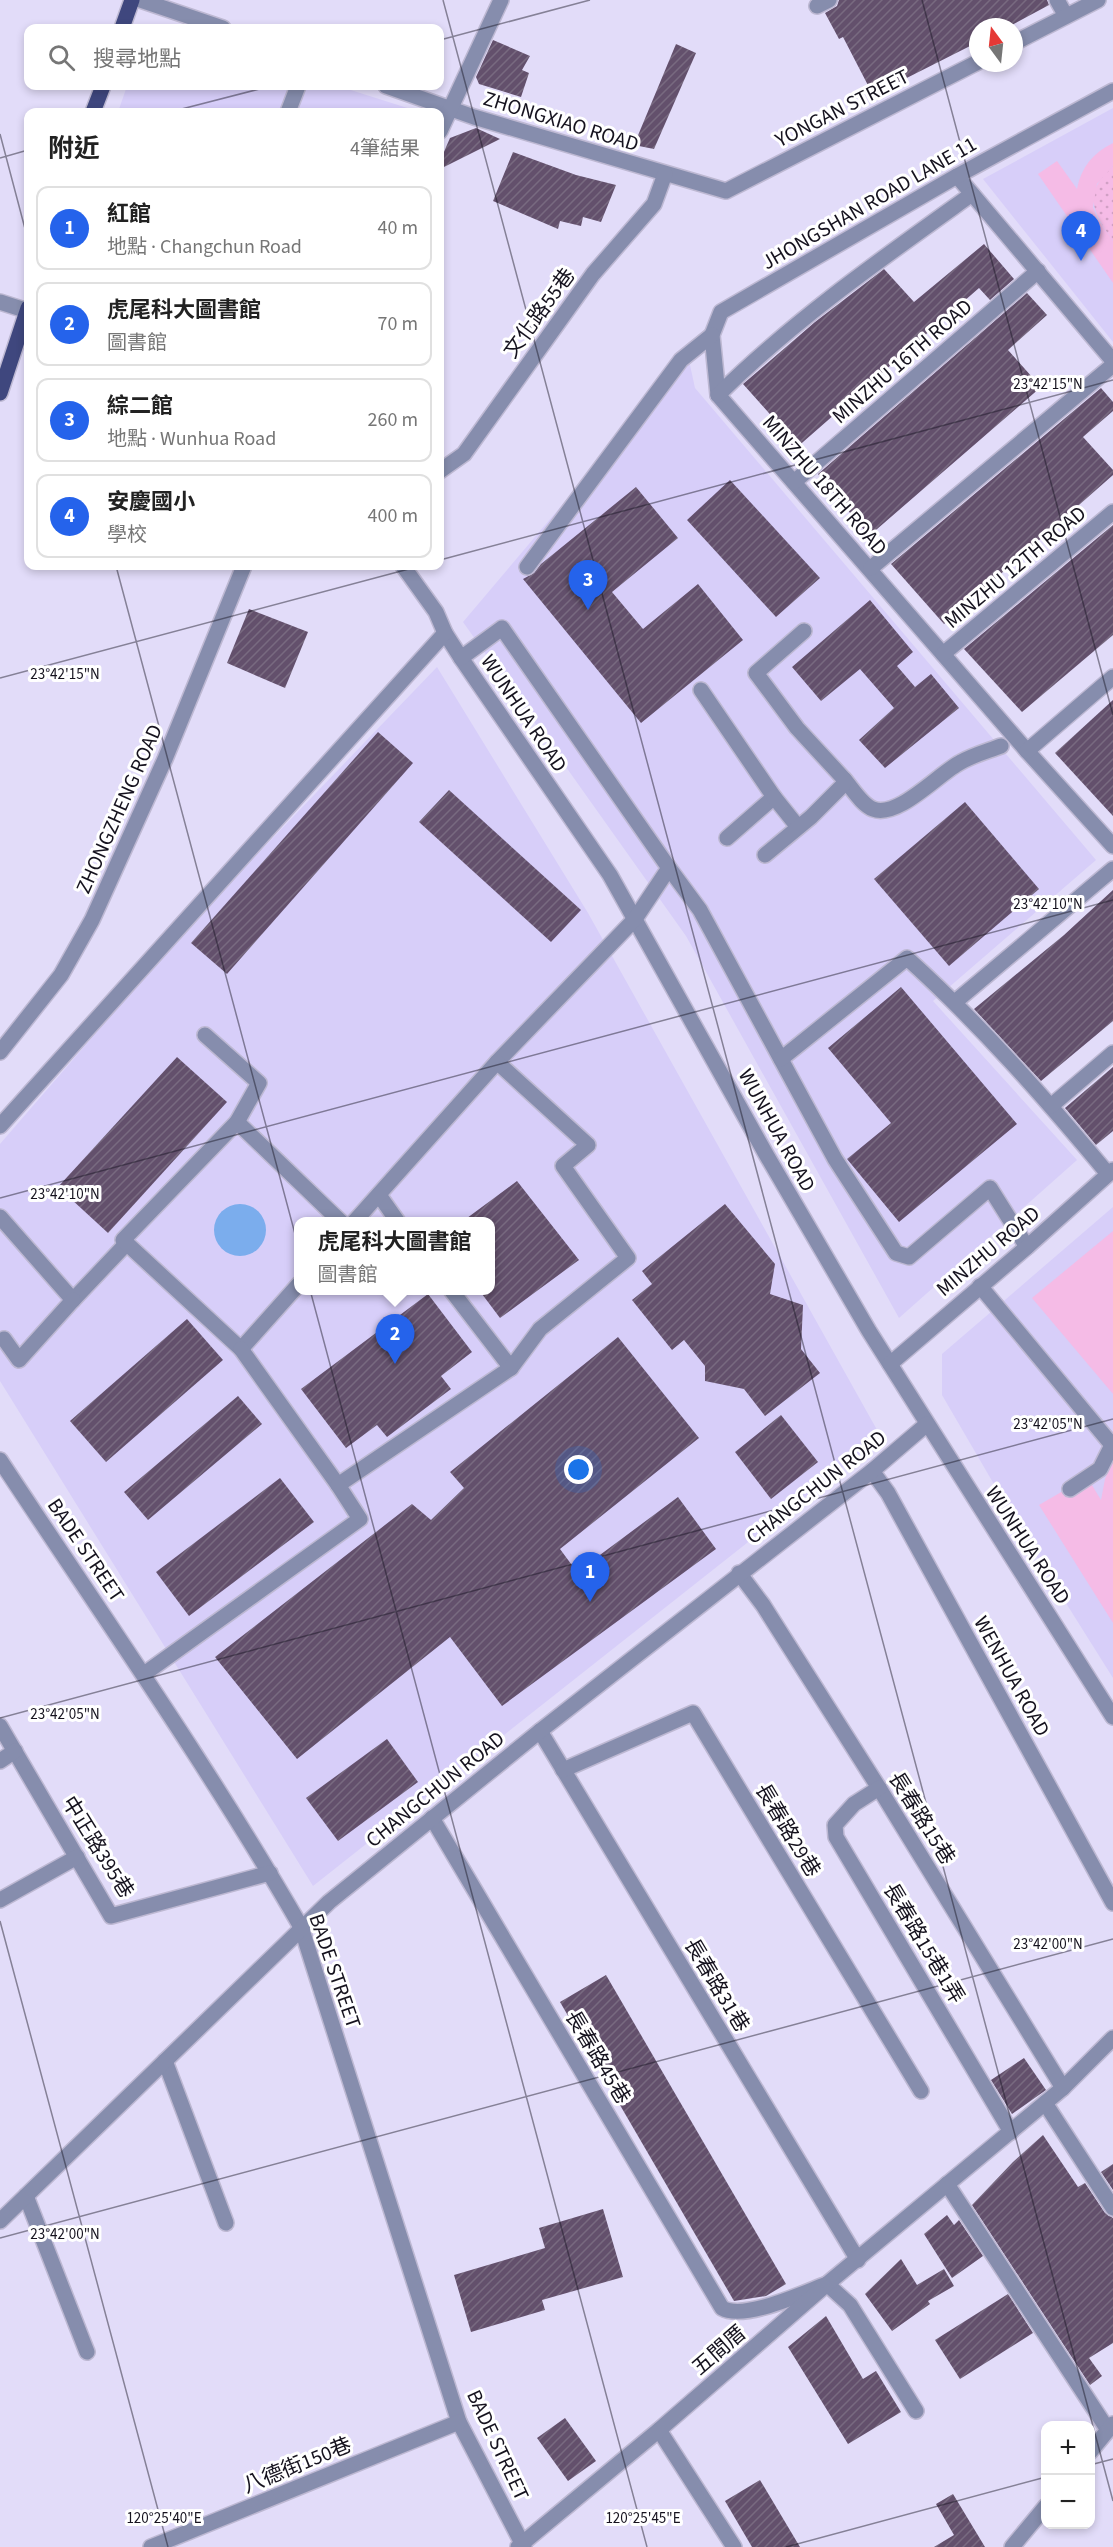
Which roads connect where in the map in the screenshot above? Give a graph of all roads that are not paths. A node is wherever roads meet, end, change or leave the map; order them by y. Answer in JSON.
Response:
{"nodes":[{"id":1,"x":132,"y":0,"type":"edge"},
{"id":2,"x":141,"y":0,"type":"edge"},
{"id":3,"x":501,"y":0,"type":"edge"},
{"id":4,"x":1057,"y":0,"type":"edge"},
{"id":5,"x":1098,"y":0,"type":"edge"},
{"id":6,"x":1066,"y":16,"type":"junction"},
{"id":7,"x":123,"y":24,"type":"edge"},
{"id":8,"x":211,"y":24,"type":"edge"},
{"id":9,"x":1023,"y":38,"type":"edge"},
{"id":10,"x":969,"y":67,"type":"edge"},
{"id":11,"x":101,"y":90,"type":"edge"},
{"id":12,"x":296,"y":90,"type":"edge"},
{"id":13,"x":398,"y":90,"type":"edge"},
{"id":14,"x":1113,"y":92,"type":"edge"},
{"id":15,"x":95,"y":108,"type":"edge"},
{"id":16,"x":290,"y":108,"type":"edge"},
{"id":17,"x":450,"y":108,"type":"junction"},
{"id":18,"x":444,"y":122,"type":"edge"},
{"id":19,"x":665,"y":174,"type":"junction"},
{"id":20,"x":957,"y":176,"type":"junction"},
{"id":21,"x":726,"y":191,"type":"joint"},
{"id":22,"x":972,"y":194,"type":"junction"},
{"id":23,"x":1038,"y":271,"type":"junction"},
{"id":24,"x":0,"y":302,"type":"edge"},
{"id":25,"x":24,"y":309,"type":"edge"},
{"id":26,"x":24,"y":322,"type":"edge"},
{"id":27,"x":712,"y":335,"type":"junction"},
{"id":28,"x":1113,"y":363,"type":"edge"},
{"id":29,"x":0,"y":393,"type":"edge"},
{"id":30,"x":718,"y":395,"type":"junction"},
{"id":31,"x":444,"y":468,"type":"edge"},
{"id":32,"x":794,"y":482,"type":"junction"},
{"id":33,"x":1113,"y":512,"type":"edge"},
{"id":34,"x":527,"y":567,"type":"dead end"},
{"id":35,"x":871,"y":568,"type":"junction"},
{"id":36,"x":242,"y":570,"type":"edge"},
{"id":37,"x":406,"y":570,"type":"edge"},
{"id":38,"x":804,"y":631,"type":"dead end"},
{"id":39,"x":445,"y":633,"type":"junction"},
{"id":40,"x":943,"y":654,"type":"junction"},
{"id":41,"x":461,"y":658,"type":"junction"},
{"id":42,"x":1113,"y":677,"type":"edge"},
{"id":43,"x":700,"y":690,"type":"dead end"},
{"id":44,"x":1001,"y":746,"type":"dead end"},
{"id":45,"x":1027,"y":751,"type":"junction"},
{"id":46,"x":844,"y":779,"type":"junction"},
{"id":47,"x":774,"y":797,"type":"junction"},
{"id":48,"x":798,"y":827,"type":"junction"},
{"id":49,"x":728,"y":838,"type":"dead end"},
{"id":50,"x":1113,"y":846,"type":"edge"},
{"id":51,"x":765,"y":855,"type":"dead end"},
{"id":52,"x":669,"y":868,"type":"junction"},
{"id":53,"x":1113,"y":869,"type":"edge"},
{"id":54,"x":635,"y":919,"type":"junction"},
{"id":55,"x":955,"y":1002,"type":"junction"},
{"id":56,"x":205,"y":1035,"type":"dead end"},
{"id":57,"x":0,"y":1052,"type":"edge"},
{"id":58,"x":1113,"y":1053,"type":"edge"},
{"id":59,"x":781,"y":1059,"type":"junction"},
{"id":60,"x":497,"y":1062,"type":"junction"},
{"id":61,"x":1051,"y":1106,"type":"junction"},
{"id":62,"x":237,"y":1122,"type":"junction"},
{"id":63,"x":0,"y":1126,"type":"edge"},
{"id":64,"x":1111,"y":1172,"type":"edge"},
{"id":65,"x":379,"y":1196,"type":"junction"},
{"id":66,"x":0,"y":1217,"type":"edge"},
{"id":67,"x":337,"y":1217,"type":"edge"},
{"id":68,"x":358,"y":1217,"type":"edge"},
{"id":69,"x":395,"y":1217,"type":"edge"},
{"id":70,"x":127,"y":1243,"type":"junction"},
{"id":71,"x":1027,"y":1247,"type":"junction"},
{"id":72,"x":981,"y":1286,"type":"junction"},
{"id":73,"x":294,"y":1290,"type":"edge"},
{"id":74,"x":455,"y":1295,"type":"edge"},
{"id":75,"x":73,"y":1300,"type":"junction"},
{"id":76,"x":1,"y":1338,"type":"edge"},
{"id":77,"x":241,"y":1349,"type":"junction"},
{"id":78,"x":890,"y":1364,"type":"junction"},
{"id":79,"x":511,"y":1368,"type":"junction"},
{"id":80,"x":927,"y":1424,"type":"junction"},
{"id":81,"x":1113,"y":1445,"type":"edge"},
{"id":82,"x":0,"y":1460,"type":"edge"},
{"id":83,"x":872,"y":1471,"type":"junction"},
{"id":84,"x":338,"y":1485,"type":"junction"},
{"id":85,"x":1070,"y":1489,"type":"dead end"},
{"id":86,"x":740,"y":1574,"type":"junction"},
{"id":87,"x":144,"y":1674,"type":"junction"},
{"id":88,"x":1113,"y":1717,"type":"edge"},
{"id":89,"x":0,"y":1726,"type":"edge"},
{"id":90,"x":540,"y":1731,"type":"junction"},
{"id":91,"x":15,"y":1751,"type":"junction"},
{"id":92,"x":0,"y":1761,"type":"edge"},
{"id":93,"x":563,"y":1770,"type":"junction"},
{"id":94,"x":879,"y":1788,"type":"junction"},
{"id":95,"x":432,"y":1818,"type":"junction"},
{"id":96,"x":77,"y":1857,"type":"junction"},
{"id":97,"x":270,"y":1873,"type":"junction"},
{"id":98,"x":0,"y":1900,"type":"edge"},
{"id":99,"x":1113,"y":1903,"type":"edge"},
{"id":100,"x":301,"y":1927,"type":"junction"},
{"id":101,"x":1113,"y":2038,"type":"edge"},
{"id":102,"x":165,"y":2061,"type":"junction"},
{"id":103,"x":1063,"y":2088,"type":"junction"},
{"id":104,"x":921,"y":2091,"type":"dead end"},
{"id":105,"x":1045,"y":2103,"type":"junction"},
{"id":106,"x":1011,"y":2132,"type":"junction"},
{"id":107,"x":947,"y":2184,"type":"junction"},
{"id":108,"x":26,"y":2196,"type":"junction"},
{"id":109,"x":1113,"y":2208,"type":"edge"},
{"id":110,"x":0,"y":2221,"type":"edge"},
{"id":111,"x":226,"y":2223,"type":"dead end"},
{"id":112,"x":858,"y":2260,"type":"junction"},
{"id":113,"x":827,"y":2284,"type":"junction"},
{"id":114,"x":87,"y":2352,"type":"dead end"},
{"id":115,"x":916,"y":2411,"type":"dead end"},
{"id":116,"x":459,"y":2422,"type":"junction"},
{"id":117,"x":1110,"y":2427,"type":"edge"},
{"id":118,"x":659,"y":2430,"type":"junction"},
{"id":119,"x":1095,"y":2446,"type":"edge"},
{"id":120,"x":1041,"y":2512,"type":"edge"},
{"id":121,"x":521,"y":2546,"type":"edge"},
{"id":122,"x":151,"y":2547,"type":"edge"},
{"id":123,"x":734,"y":2547,"type":"edge"},
{"id":124,"x":1012,"y":2547,"type":"edge"}],
"edges":[{"from":1,"to":7,"type":"main road"},
{"from":2,"to":8,"type":"street"},
{"from":3,"to":17,"type":"street"},
{"from":4,"to":6,"type":"street"},
{"from":5,"to":6,"type":"street"},
{"from":6,"to":9,"type":"street"},
{"from":10,"to":21,"type":"street","name":"YONGAN STREET"},
{"from":11,"to":15,"type":"main road"},
{"from":12,"to":16,"type":"street"},
{"from":13,"to":17,"type":"street","name":"ZHONGXIAO ROAD"},
{"from":14,"to":20,"type":"street","name":"JHONGSHAN ROAD LANE 11"},
{"from":17,"to":18,"type":"street"},
{"from":17,"to":19,"type":"street","name":"ZHONGXIAO ROAD"},
{"from":19,"to":21,"type":"street","name":"ZHONGXIAO ROAD"},
{"from":19,"to":31,"type":"street","name":"文化路55巷"},
{"from":20,"to":22,"type":"street"},
{"from":20,"to":27,"type":"street","name":"JHONGSHAN ROAD LANE 11"},
{"from":22,"to":23,"type":"street"},
{"from":22,"to":30,"type":"street"},
{"from":23,"to":28,"type":"street"},
{"from":23,"to":32,"type":"street","name":"MINZHU 16TH ROAD"},
{"from":24,"to":25,"type":"street"},
{"from":26,"to":29,"type":"main road"},
{"from":27,"to":30,"type":"street"},
{"from":27,"to":34,"type":"street"},
{"from":28,"to":35,"type":"street"},
{"from":30,"to":32,"type":"street","name":"MINZHU 18TH ROAD"},
{"from":32,"to":35,"type":"street","name":"MINZHU 18TH ROAD"},
{"from":33,"to":40,"type":"street","name":"MINZHU 12TH ROAD"},
{"from":35,"to":40,"type":"street","name":"MINZHU 18TH ROAD"},
{"from":36,"to":57,"type":"street","name":"ZHONGZHENG ROAD"},
{"from":37,"to":39,"type":"street","name":"WUNHUA ROAD"},
{"from":38,"to":46,"type":"street"},
{"from":39,"to":41,"type":"street","name":"WUNHUA ROAD"},
{"from":39,"to":63,"type":"street"},
{"from":40,"to":45,"type":"street","name":"MINZHU 18TH ROAD"},
{"from":41,"to":52,"type":"street"},
{"from":41,"to":54,"type":"street","name":"WUNHUA ROAD"},
{"from":42,"to":45,"type":"street"},
{"from":43,"to":47,"type":"street"},
{"from":44,"to":46,"type":"street"},
{"from":45,"to":50,"type":"street","name":"MINZHU 18TH ROAD"},
{"from":46,"to":48,"type":"street"},
{"from":47,"to":48,"type":"street"},
{"from":47,"to":49,"type":"street"},
{"from":48,"to":51,"type":"street"},
{"from":52,"to":54,"type":"street"},
{"from":52,"to":59,"type":"street"},
{"from":53,"to":55,"type":"street"},
{"from":54,"to":60,"type":"street"},
{"from":54,"to":78,"type":"street","name":"WUNHUA ROAD"},
{"from":55,"to":59,"type":"street"},
{"from":55,"to":61,"type":"street"},
{"from":56,"to":62,"type":"street"},
{"from":58,"to":61,"type":"street"},
{"from":59,"to":71,"type":"street"},
{"from":60,"to":65,"type":"street"},
{"from":60,"to":79,"type":"street"},
{"from":61,"to":64,"type":"street"},
{"from":62,"to":67,"type":"street"},
{"from":62,"to":70,"type":"street"},
{"from":64,"to":71,"type":"street","name":"MINZHU ROAD"},
{"from":65,"to":68,"type":"street"},
{"from":65,"to":69,"type":"street"},
{"from":66,"to":75,"type":"street"},
{"from":70,"to":75,"type":"street"},
{"from":70,"to":77,"type":"street"},
{"from":71,"to":72,"type":"street","name":"MINZHU ROAD"},
{"from":72,"to":78,"type":"street","name":"MINZHU ROAD"},
{"from":72,"to":81,"type":"street"},
{"from":73,"to":77,"type":"street"},
{"from":74,"to":79,"type":"street"},
{"from":75,"to":76,"type":"street"},
{"from":77,"to":84,"type":"street"},
{"from":78,"to":80,"type":"street","name":"WUNHUA ROAD"},
{"from":79,"to":84,"type":"street"},
{"from":80,"to":83,"type":"street","name":"CHANGCHUN ROAD"},
{"from":80,"to":88,"type":"street","name":"WUNHUA ROAD"},
{"from":81,"to":85,"type":"street"},
{"from":82,"to":87,"type":"street","name":"BADE STREET"},
{"from":83,"to":86,"type":"street","name":"CHANGCHUN ROAD"},
{"from":83,"to":99,"type":"street","name":"WENHUA ROAD"},
{"from":84,"to":87,"type":"street"},
{"from":86,"to":90,"type":"street","name":"CHANGCHUN ROAD"},
{"from":86,"to":94,"type":"street","name":"長春路15巷"},
{"from":87,"to":97,"type":"street","name":"BADE STREET"},
{"from":89,"to":91,"type":"street","name":"中正路395巷"},
{"from":90,"to":93,"type":"street","name":"長春路31巷"},
{"from":90,"to":95,"type":"street","name":"CHANGCHUN ROAD"},
{"from":91,"to":92,"type":"street"},
{"from":91,"to":96,"type":"street","name":"中正路395巷"},
{"from":93,"to":104,"type":"street","name":"長春路29巷"},
{"from":93,"to":112,"type":"street","name":"長春路31巷"},
{"from":94,"to":103,"type":"street","name":"長春路15巷"},
{"from":94,"to":106,"type":"street","name":"長春路15巷1弄"},
{"from":95,"to":100,"type":"street","name":"CHANGCHUN ROAD"},
{"from":95,"to":113,"type":"street","name":"長春路45巷"},
{"from":96,"to":97,"type":"street","name":"中正路395巷"},
{"from":96,"to":98,"type":"street"},
{"from":97,"to":100,"type":"street","name":"BADE STREET"},
{"from":100,"to":102,"type":"street","name":"CHANGCHUN ROAD"},
{"from":100,"to":116,"type":"street","name":"BADE STREET"},
{"from":101,"to":103,"type":"street"},
{"from":102,"to":108,"type":"street","name":"CHANGCHUN ROAD"},
{"from":102,"to":111,"type":"street"},
{"from":103,"to":105,"type":"street"},
{"from":105,"to":106,"type":"street"},
{"from":105,"to":109,"type":"street"},
{"from":106,"to":107,"type":"street"},
{"from":107,"to":112,"type":"street","name":"五間厝"},
{"from":107,"to":117,"type":"street"},
{"from":108,"to":110,"type":"street","name":"CHANGCHUN ROAD"},
{"from":108,"to":114,"type":"street"},
{"from":112,"to":113,"type":"street","name":"五間厝"},
{"from":113,"to":115,"type":"street"},
{"from":113,"to":118,"type":"street","name":"五間厝"},
{"from":116,"to":121,"type":"street","name":"BADE STREET"},
{"from":116,"to":122,"type":"street","name":"八德街150巷"},
{"from":117,"to":119,"type":"street"},
{"from":118,"to":121,"type":"street","name":"五間厝"},
{"from":118,"to":123,"type":"street"},
{"from":120,"to":124,"type":"street"}]}
